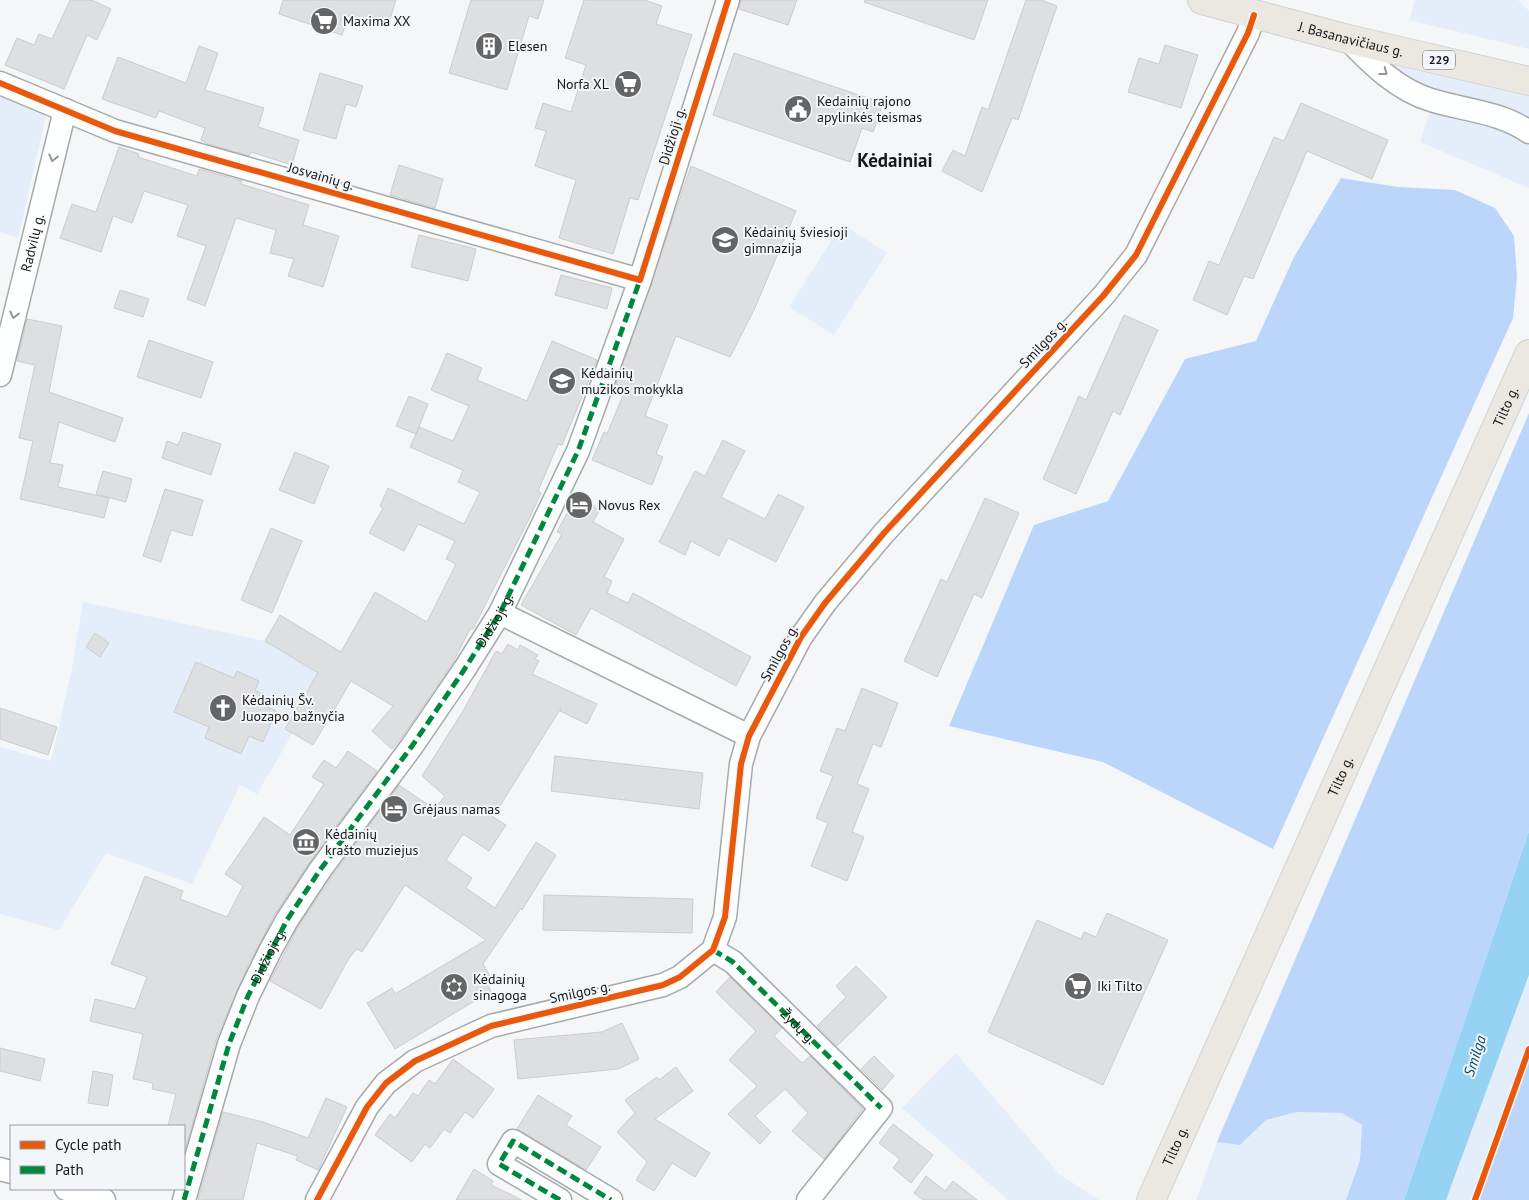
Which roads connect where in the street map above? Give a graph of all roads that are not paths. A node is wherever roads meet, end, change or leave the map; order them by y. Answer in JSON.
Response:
{"nodes":[{"id":1,"x":728,"y":0,"type":"edge"},
{"id":2,"x":1202,"y":0,"type":"edge"},
{"id":3,"x":1254,"y":15,"type":"junction"},
{"id":4,"x":1348,"y":39,"type":"junction"},
{"id":5,"x":1529,"y":81,"type":"edge"},
{"id":6,"x":0,"y":83,"type":"edge"},
{"id":7,"x":65,"y":110,"type":"junction"},
{"id":8,"x":1529,"y":132,"type":"edge"},
{"id":9,"x":640,"y":280,"type":"junction"},
{"id":10,"x":1529,"y":354,"type":"edge"},
{"id":11,"x":0,"y":374,"type":"edge"},
{"id":12,"x":500,"y":613,"type":"junction"},
{"id":13,"x":749,"y":736,"type":"junction"},
{"id":14,"x":713,"y":950,"type":"junction"},
{"id":15,"x":69,"y":1190,"type":"edge"},
{"id":16,"x":104,"y":1200,"type":"edge"},
{"id":17,"x":184,"y":1200,"type":"edge"},
{"id":18,"x":316,"y":1200,"type":"edge"},
{"id":19,"x":560,"y":1200,"type":"edge"},
{"id":20,"x":611,"y":1200,"type":"edge"},
{"id":21,"x":808,"y":1200,"type":"edge"},
{"id":22,"x":1151,"y":1200,"type":"edge"}],
"edges":[{"from":1,"to":9,"type":"street","name":"Didžioji g."},
{"from":2,"to":3,"type":"main road","name":"J. Basanavičiaus g.","number":"229"},
{"from":3,"to":4,"type":"main road","name":"J. Basanavičiaus g.","number":"229"},
{"from":3,"to":13,"type":"street","name":"Smilgos g."},
{"from":4,"to":5,"type":"main road","name":"J. Basanavičiaus g.","number":"229"},
{"from":4,"to":8,"type":"street","one_way":true},
{"from":6,"to":7,"type":"street","name":"Josvainių g."},
{"from":7,"to":9,"type":"street","name":"Josvainių g."},
{"from":7,"to":11,"type":"street","name":"Radvilų g.","one_way":true},
{"from":9,"to":12,"type":"street","name":"Didžioji g."},
{"from":10,"to":22,"type":"main road","name":"Tilto g."},
{"from":12,"to":13,"type":"street"},
{"from":12,"to":17,"type":"street","name":"Didžioji g."},
{"from":13,"to":14,"type":"street","name":"Smilgos g."},
{"from":14,"to":18,"type":"street","name":"Smilgos g."},
{"from":14,"to":21,"type":"street","name":"Žydų g."},
{"from":15,"to":16,"type":"street"},
{"from":19,"to":20,"type":"street"}]}
